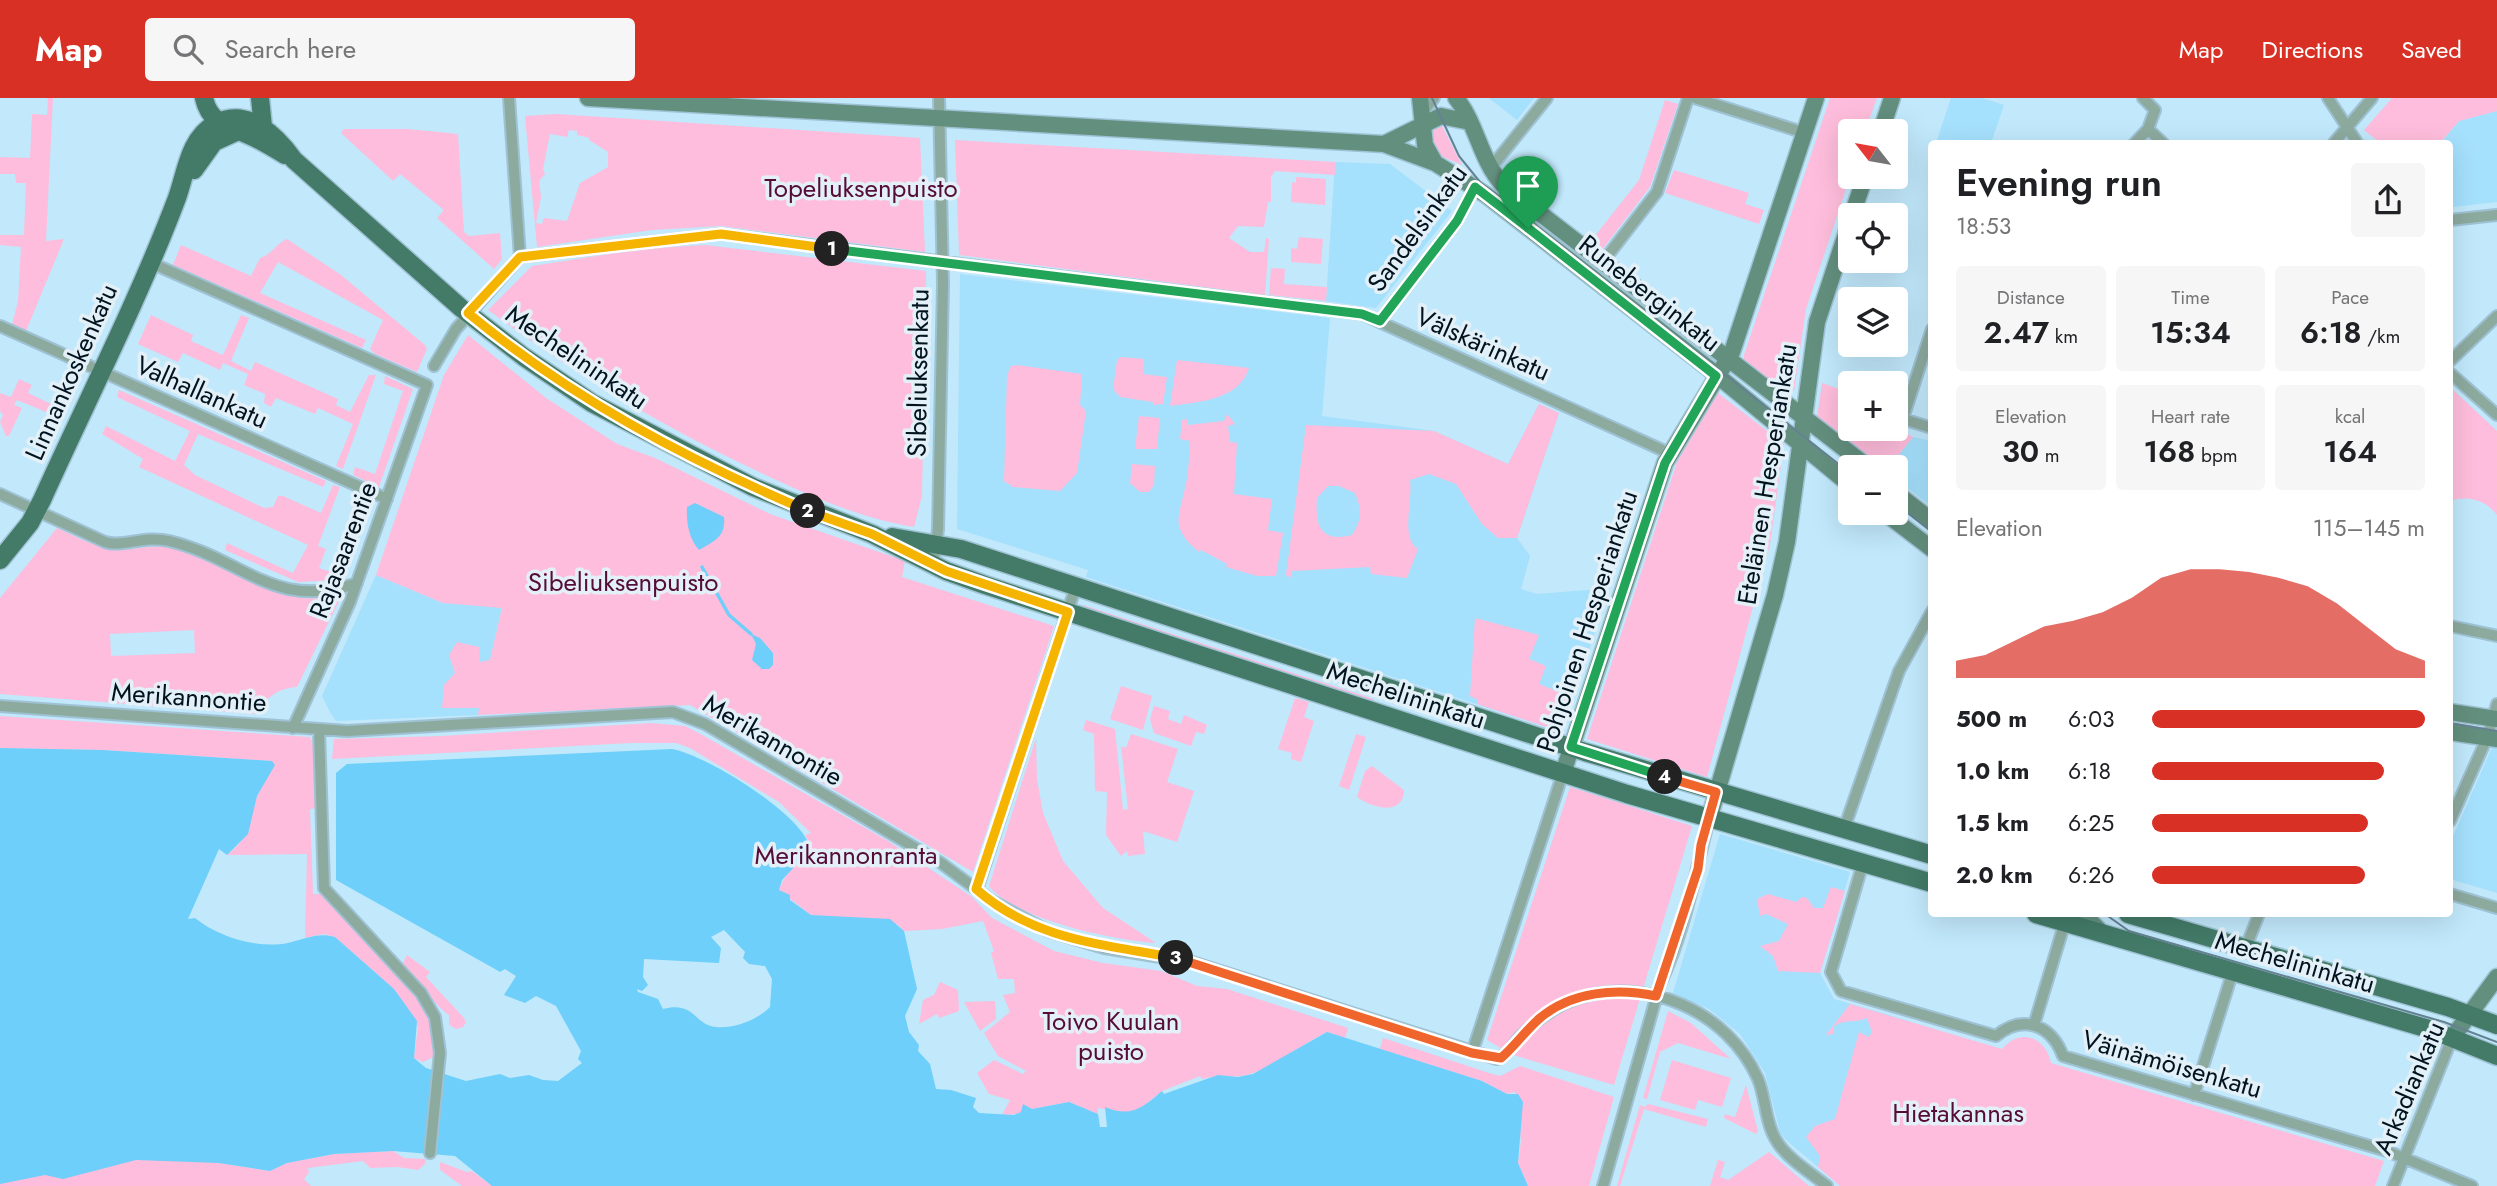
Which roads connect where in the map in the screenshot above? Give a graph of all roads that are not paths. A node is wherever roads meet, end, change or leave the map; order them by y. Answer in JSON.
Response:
{"nodes":[{"id":1,"x":204,"y":98,"type":"edge"},
{"id":2,"x":260,"y":98,"type":"edge"},
{"id":3,"x":509,"y":98,"type":"edge"},
{"id":4,"x":588,"y":98,"type":"edge"},
{"id":5,"x":939,"y":98,"type":"edge"},
{"id":6,"x":1434,"y":98,"type":"edge"},
{"id":7,"x":1456,"y":98,"type":"edge"},
{"id":8,"x":1547,"y":98,"type":"edge"},
{"id":9,"x":1688,"y":98,"type":"edge"},
{"id":10,"x":1695,"y":98,"type":"edge"},
{"id":11,"x":1816,"y":98,"type":"edge"},
{"id":12,"x":1892,"y":98,"type":"edge"},
{"id":13,"x":2143,"y":98,"type":"edge"},
{"id":14,"x":2328,"y":98,"type":"edge"},
{"id":15,"x":2372,"y":98,"type":"edge"},
{"id":16,"x":1422,"y":111,"type":"edge"},
{"id":17,"x":939,"y":118,"type":"junction"},
{"id":18,"x":1885,"y":119,"type":"edge"},
{"id":19,"x":219,"y":122,"type":"junction"},
{"id":20,"x":1470,"y":122,"type":"junction"},
{"id":21,"x":263,"y":127,"type":"junction"},
{"id":22,"x":2346,"y":128,"type":"junction"},
{"id":23,"x":2148,"y":129,"type":"junction"},
{"id":24,"x":236,"y":132,"type":"junction"},
{"id":25,"x":1805,"y":133,"type":"junction"},
{"id":26,"x":2138,"y":140,"type":"edge"},
{"id":27,"x":2160,"y":140,"type":"edge"},
{"id":28,"x":2336,"y":140,"type":"edge"},
{"id":29,"x":2355,"y":140,"type":"edge"},
{"id":30,"x":1384,"y":144,"type":"junction"},
{"id":31,"x":294,"y":160,"type":"junction"},
{"id":32,"x":1435,"y":163,"type":"junction"},
{"id":33,"x":1489,"y":170,"type":"junction"},
{"id":34,"x":1475,"y":187,"type":"junction"},
{"id":35,"x":177,"y":198,"type":"junction"},
{"id":36,"x":2497,"y":215,"type":"edge"},
{"id":37,"x":2453,"y":220,"type":"edge"},
{"id":38,"x":520,"y":257,"type":"junction"},
{"id":39,"x":1838,"y":257,"type":"edge"},
{"id":40,"x":149,"y":262,"type":"junction"},
{"id":41,"x":943,"y":263,"type":"junction"},
{"id":42,"x":1602,"y":263,"type":"junction"},
{"id":43,"x":468,"y":313,"type":"junction"},
{"id":44,"x":2497,"y":316,"type":"edge"},
{"id":45,"x":1380,"y":321,"type":"junction"},
{"id":46,"x":0,"y":326,"type":"edge"},
{"id":47,"x":1928,"y":342,"type":"edge"},
{"id":48,"x":2453,"y":358,"type":"edge"},
{"id":49,"x":1727,"y":359,"type":"junction"},
{"id":50,"x":434,"y":366,"type":"dead end"},
{"id":51,"x":100,"y":372,"type":"junction"},
{"id":52,"x":1716,"y":376,"type":"junction"},
{"id":53,"x":2453,"y":376,"type":"edge"},
{"id":54,"x":2497,"y":415,"type":"edge"},
{"id":55,"x":1803,"y":416,"type":"junction"},
{"id":56,"x":1928,"y":427,"type":"edge"},
{"id":57,"x":1798,"y":444,"type":"junction"},
{"id":58,"x":1669,"y":453,"type":"junction"},
{"id":59,"x":1853,"y":455,"type":"edge"},
{"id":60,"x":1824,"y":465,"type":"junction"},
{"id":61,"x":1838,"y":476,"type":"edge"},
{"id":62,"x":1796,"y":477,"type":"junction"},
{"id":63,"x":0,"y":494,"type":"edge"},
{"id":64,"x":387,"y":499,"type":"junction"},
{"id":65,"x":1908,"y":503,"type":"edge"},
{"id":66,"x":37,"y":512,"type":"junction"},
{"id":67,"x":1928,"y":519,"type":"edge"},
{"id":68,"x":1901,"y":525,"type":"edge"},
{"id":69,"x":872,"y":534,"type":"junction"},
{"id":70,"x":937,"y":544,"type":"junction"},
{"id":71,"x":1928,"y":546,"type":"edge"},
{"id":72,"x":0,"y":559,"type":"edge"},
{"id":73,"x":933,"y":565,"type":"junction"},
{"id":74,"x":357,"y":583,"type":"junction"},
{"id":75,"x":1076,"y":586,"type":"junction"},
{"id":76,"x":1068,"y":612,"type":"junction"},
{"id":77,"x":1928,"y":618,"type":"edge"},
{"id":78,"x":2453,"y":627,"type":"edge"},
{"id":79,"x":2497,"y":636,"type":"edge"},
{"id":80,"x":0,"y":706,"type":"edge"},
{"id":81,"x":2453,"y":712,"type":"edge"},
{"id":82,"x":2495,"y":714,"type":"edge"},
{"id":83,"x":293,"y":728,"type":"junction"},
{"id":84,"x":319,"y":729,"type":"junction"},
{"id":85,"x":2453,"y":732,"type":"edge"},
{"id":86,"x":2492,"y":738,"type":"edge"},
{"id":87,"x":1571,"y":747,"type":"junction"},
{"id":88,"x":1563,"y":773,"type":"junction"},
{"id":89,"x":1716,"y":792,"type":"junction"},
{"id":90,"x":2453,"y":815,"type":"edge"},
{"id":91,"x":1709,"y":819,"type":"junction"},
{"id":92,"x":1843,"y":829,"type":"junction"},
{"id":93,"x":1928,"y":854,"type":"edge"},
{"id":94,"x":1863,"y":863,"type":"junction"},
{"id":95,"x":1928,"y":882,"type":"edge"},
{"id":96,"x":976,"y":889,"type":"junction"},
{"id":97,"x":2453,"y":895,"type":"edge"},
{"id":98,"x":2497,"y":908,"type":"edge"},
{"id":99,"x":2047,"y":917,"type":"edge"},
{"id":100,"x":2086,"y":917,"type":"edge"},
{"id":101,"x":2139,"y":917,"type":"edge"},
{"id":102,"x":2258,"y":917,"type":"edge"},
{"id":103,"x":2065,"y":922,"type":"junction"},
{"id":104,"x":2103,"y":933,"type":"junction"},
{"id":105,"x":2246,"y":947,"type":"junction"},
{"id":106,"x":2233,"y":971,"type":"junction"},
{"id":107,"x":2497,"y":977,"type":"edge"},
{"id":108,"x":1656,"y":996,"type":"junction"},
{"id":109,"x":2468,"y":1014,"type":"junction"},
{"id":110,"x":2034,"y":1025,"type":"junction"},
{"id":111,"x":2497,"y":1026,"type":"edge"},
{"id":112,"x":2452,"y":1038,"type":"junction"},
{"id":113,"x":1472,"y":1053,"type":"junction"},
{"id":114,"x":2497,"y":1056,"type":"edge"},
{"id":115,"x":2194,"y":1095,"type":"junction"},
{"id":116,"x":430,"y":1153,"type":"dead end"},
{"id":117,"x":2405,"y":1158,"type":"junction"},
{"id":118,"x":1604,"y":1186,"type":"edge"},
{"id":119,"x":1827,"y":1186,"type":"edge"},
{"id":120,"x":2393,"y":1186,"type":"edge"},
{"id":121,"x":2472,"y":1186,"type":"edge"}],
"edges":[{"from":1,"to":19,"type":"main road","name":"Mechelininkatu"},
{"from":2,"to":21,"type":"main road"},
{"from":3,"to":38,"type":"street"},
{"from":4,"to":17,"type":"main road","name":"Runeberginkatu"},
{"from":5,"to":17,"type":"street","name":"Sibeliuksenkatu"},
{"from":6,"to":16,"type":"street"},
{"from":7,"to":20,"type":"main road","name":"Runeberginkatu"},
{"from":8,"to":33,"type":"street","name":"Sandelsinkatu"},
{"from":9,"to":42,"type":"street"},
{"from":10,"to":25,"type":"street"},
{"from":11,"to":25,"type":"main road","name":"Pohjoinen Hesperiankatu"},
{"from":12,"to":18,"type":"main road"},
{"from":13,"to":23,"type":"street"},
{"from":14,"to":22,"type":"street"},
{"from":15,"to":22,"type":"street"},
{"from":16,"to":20,"type":"main road"},
{"from":16,"to":30,"type":"main road"},
{"from":16,"to":32,"type":"main road"},
{"from":17,"to":30,"type":"main road","name":"Runeberginkatu"},
{"from":17,"to":41,"type":"street","name":"Sibeliuksenkatu"},
{"from":19,"to":21,"type":"main road"},
{"from":19,"to":24,"type":"main road","name":"Mechelininkatu"},
{"from":19,"to":35,"type":"main road","name":"Linnankoskenkatu"},
{"from":20,"to":33,"type":"main road","name":"Runeberginkatu"},
{"from":21,"to":31,"type":"main road","name":"Mechelininkatu"},
{"from":22,"to":28,"type":"street"},
{"from":22,"to":29,"type":"street"},
{"from":23,"to":26,"type":"street"},
{"from":23,"to":27,"type":"street"},
{"from":24,"to":31,"type":"main road","name":"Mechelininkatu"},
{"from":24,"to":35,"type":"main road","name":"Linnankoskenkatu"},
{"from":25,"to":49,"type":"main road","name":"Pohjoinen Hesperiankatu"},
{"from":30,"to":32,"type":"main road","name":"Runeberginkatu"},
{"from":31,"to":43,"type":"main road","name":"Mechelininkatu"},
{"from":32,"to":34,"type":"main road","name":"Runeberginkatu"},
{"from":33,"to":34,"type":"main road","name":"Sandelsinkatu"},
{"from":33,"to":42,"type":"main road","name":"Runeberginkatu"},
{"from":34,"to":45,"type":"street","name":"Sandelsinkatu"},
{"from":34,"to":52,"type":"main road","name":"Runeberginkatu"},
{"from":35,"to":40,"type":"main road","name":"Linnankoskenkatu"},
{"from":36,"to":37,"type":"street"},
{"from":38,"to":41,"type":"street","name":"Välskärinkatu"},
{"from":38,"to":43,"type":"street"},
{"from":39,"to":55,"type":"main road","name":"Eteläinen Hesperiankatu"},
{"from":40,"to":51,"type":"main road","name":"Linnankoskenkatu"},
{"from":40,"to":64,"type":"street","name":"Rajasaarentie"},
{"from":41,"to":45,"type":"street","name":"Välskärinkatu"},
{"from":41,"to":70,"type":"street","name":"Sibeliuksenkatu"},
{"from":42,"to":49,"type":"main road","name":"Runeberginkatu"},
{"from":43,"to":50,"type":"street"},
{"from":43,"to":69,"type":"main road","name":"Mechelininkatu"},
{"from":44,"to":48,"type":"street"},
{"from":45,"to":58,"type":"street","name":"Välskärinkatu"},
{"from":46,"to":51,"type":"street","name":"Valhallankatu"},
{"from":47,"to":56,"type":"street"},
{"from":49,"to":52,"type":"main road","name":"Pohjoinen Hesperiankatu"},
{"from":49,"to":55,"type":"main road","name":"Runeberginkatu"},
{"from":51,"to":64,"type":"street","name":"Valhallankatu"},
{"from":51,"to":66,"type":"main road","name":"Linnankoskenkatu"},
{"from":52,"to":57,"type":"main road","name":"Runeberginkatu"},
{"from":52,"to":58,"type":"main road","name":"Pohjoinen Hesperiankatu"},
{"from":53,"to":54,"type":"street"},
{"from":55,"to":57,"type":"main road","name":"Eteläinen Hesperiankatu"},
{"from":55,"to":59,"type":"main road","name":"Runeberginkatu"},
{"from":57,"to":60,"type":"main road","name":"Runeberginkatu"},
{"from":57,"to":62,"type":"main road","name":"Eteläinen Hesperiankatu"},
{"from":58,"to":87,"type":"main road","name":"Pohjoinen Hesperiankatu"},
{"from":60,"to":61,"type":"main road","name":"Runeberginkatu"},
{"from":60,"to":62,"type":"main road"},
{"from":62,"to":89,"type":"main road","name":"Eteläinen Hesperiankatu"},
{"from":63,"to":66,"type":"street"},
{"from":64,"to":74,"type":"street","name":"Rajasaarentie"},
{"from":65,"to":67,"type":"main road"},
{"from":66,"to":72,"type":"main road","name":"Linnankoskenkatu"},
{"from":66,"to":74,"type":"street"},
{"from":68,"to":71,"type":"main road"},
{"from":69,"to":70,"type":"main road","name":"Mechelininkatu"},
{"from":69,"to":73,"type":"main road","name":"Mechelininkatu"},
{"from":70,"to":73,"type":"street","name":"Sibeliuksenkatu"},
{"from":70,"to":75,"type":"main road","name":"Mechelininkatu"},
{"from":73,"to":76,"type":"main road","name":"Mechelininkatu"},
{"from":74,"to":83,"type":"street","name":"Rajasaarentie"},
{"from":75,"to":76,"type":"street"},
{"from":75,"to":87,"type":"main road","name":"Mechelininkatu"},
{"from":76,"to":88,"type":"main road","name":"Mechelininkatu"},
{"from":76,"to":96,"type":"street"},
{"from":77,"to":92,"type":"street"},
{"from":78,"to":79,"type":"street"},
{"from":80,"to":83,"type":"street","name":"Merikannontie"},
{"from":81,"to":82,"type":"main road"},
{"from":82,"to":86,"type":"street"},
{"from":83,"to":84,"type":"street","name":"Merikannontie"},
{"from":84,"to":96,"type":"street","name":"Merikannontie"},
{"from":84,"to":116,"type":"street"},
{"from":85,"to":86,"type":"main road"},
{"from":86,"to":90,"type":"street"},
{"from":87,"to":88,"type":"main road","name":"Pohjoinen Hesperiankatu"},
{"from":87,"to":89,"type":"main road","name":"Mechelininkatu"},
{"from":88,"to":91,"type":"main road","name":"Mechelininkatu"},
{"from":88,"to":113,"type":"street","name":"Pohjoinen Hesperiankatu"},
{"from":89,"to":91,"type":"main road","name":"Eteläinen Hesperiankatu"},
{"from":89,"to":92,"type":"main road","name":"Mechelininkatu"},
{"from":91,"to":94,"type":"main road","name":"Mechelininkatu"},
{"from":91,"to":108,"type":"street","name":"Eteläinen Hesperiankatu"},
{"from":92,"to":93,"type":"main road","name":"Mechelininkatu"},
{"from":94,"to":95,"type":"main road","name":"Mechelininkatu"},
{"from":94,"to":110,"type":"street"},
{"from":96,"to":113,"type":"street","name":"Merikannontie"},
{"from":97,"to":98,"type":"street"},
{"from":99,"to":103,"type":"main road","name":"Mechelininkatu"},
{"from":100,"to":104,"type":"main road"},
{"from":101,"to":105,"type":"main road","name":"Mechelininkatu"},
{"from":102,"to":105,"type":"street"},
{"from":103,"to":104,"type":"main road","name":"Mechelininkatu"},
{"from":103,"to":110,"type":"street"},
{"from":104,"to":106,"type":"main road","name":"Mechelininkatu"},
{"from":105,"to":109,"type":"main road","name":"Mechelininkatu"},
{"from":106,"to":112,"type":"main road","name":"Mechelininkatu"},
{"from":106,"to":115,"type":"street"},
{"from":107,"to":109,"type":"main road","name":"Arkadiankatu"},
{"from":108,"to":113,"type":"street","name":"Merikannontie"},
{"from":108,"to":118,"type":"street","name":"Eteläinen Hesperiankatu"},
{"from":108,"to":119,"type":"street"},
{"from":109,"to":111,"type":"main road","name":"Mechelininkatu"},
{"from":109,"to":112,"type":"main road","name":"Arkadiankatu"},
{"from":110,"to":115,"type":"street","name":"Väinämöisenkatu"},
{"from":112,"to":114,"type":"main road","name":"Mechelininkatu"},
{"from":112,"to":117,"type":"street","name":"Arkadiankatu"},
{"from":115,"to":117,"type":"street","name":"Väinämöisenkatu"},
{"from":117,"to":120,"type":"street","name":"Arkadiankatu"},
{"from":117,"to":121,"type":"street","name":"Väinämöisenkatu"}]}
